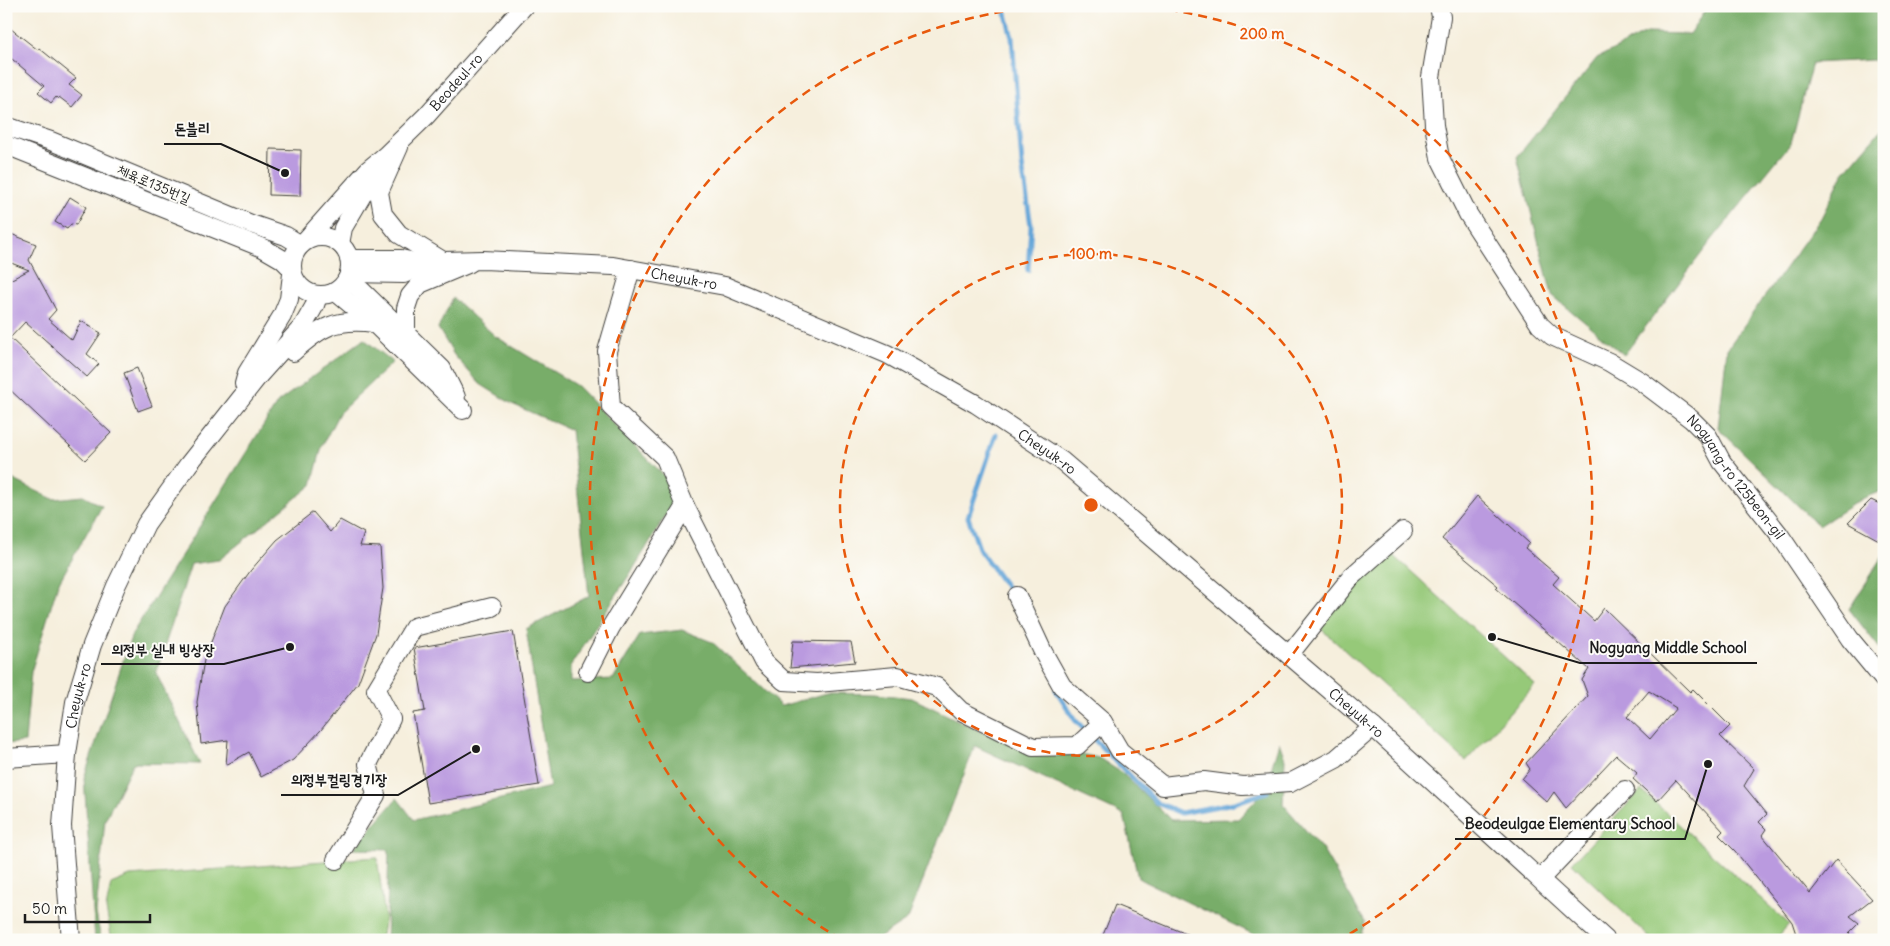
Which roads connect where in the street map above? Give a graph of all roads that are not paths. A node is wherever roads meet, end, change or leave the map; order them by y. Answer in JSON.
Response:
{"nodes":[{"id":1,"x":524,"y":6,"type":"edge"},
{"id":2,"x":1439,"y":6,"type":"edge"},
{"id":3,"x":6,"y":126,"type":"edge"},
{"id":4,"x":402,"y":139,"type":"junction"},
{"id":5,"x":6,"y":145,"type":"edge"},
{"id":6,"x":386,"y":155,"type":"junction"},
{"id":7,"x":303,"y":243,"type":"junction"},
{"id":8,"x":483,"y":260,"type":"junction"},
{"id":9,"x":443,"y":261,"type":"junction"},
{"id":10,"x":344,"y":269,"type":"junction"},
{"id":11,"x":630,"y":269,"type":"junction"},
{"id":12,"x":292,"y":272,"type":"junction"},
{"id":13,"x":318,"y":296,"type":"junction"},
{"id":14,"x":374,"y":323,"type":"junction"},
{"id":15,"x":406,"y":335,"type":"junction"},
{"id":16,"x":237,"y":403,"type":"junction"},
{"id":17,"x":685,"y":506,"type":"junction"},
{"id":18,"x":1403,"y":531,"type":"dead end"},
{"id":19,"x":1017,"y":596,"type":"dead end"},
{"id":20,"x":492,"y":607,"type":"dead end"},
{"id":21,"x":1289,"y":655,"type":"junction"},
{"id":22,"x":588,"y":672,"type":"dead end"},
{"id":23,"x":1884,"y":680,"type":"edge"},
{"id":24,"x":1100,"y":724,"type":"junction"},
{"id":25,"x":1373,"y":727,"type":"junction"},
{"id":26,"x":67,"y":754,"type":"junction"},
{"id":27,"x":6,"y":758,"type":"edge"},
{"id":28,"x":1625,"y":790,"type":"dead end"},
{"id":29,"x":336,"y":860,"type":"dead end"},
{"id":30,"x":1540,"y":879,"type":"junction"},
{"id":31,"x":71,"y":940,"type":"edge"},
{"id":32,"x":1606,"y":940,"type":"edge"}],
"edges":[{"from":1,"to":4,"type":"street","name":"Beodeul-ro"},
{"from":2,"to":23,"type":"street","name":"Nogyang-ro 125beon-gil"},
{"from":3,"to":7,"type":"street","name":"체육로135번길"},
{"from":4,"to":6,"type":"street","name":"Beodeul-ro"},
{"from":4,"to":9,"type":"street"},
{"from":5,"to":12,"type":"street","name":"체육로135번길"},
{"from":6,"to":7,"type":"street"},
{"from":6,"to":10,"type":"street"},
{"from":7,"to":10,"type":"street"},
{"from":7,"to":12,"type":"street"},
{"from":8,"to":9,"type":"street","name":"Cheyuk-ro"},
{"from":8,"to":11,"type":"street","name":"Cheyuk-ro"},
{"from":8,"to":15,"type":"street"},
{"from":9,"to":10,"type":"street","name":"Cheyuk-ro"},
{"from":10,"to":13,"type":"street"},
{"from":10,"to":14,"type":"street"},
{"from":10,"to":15,"type":"street"},
{"from":11,"to":17,"type":"street"},
{"from":11,"to":21,"type":"street","name":"Cheyuk-ro"},
{"from":12,"to":13,"type":"street"},
{"from":12,"to":16,"type":"street"},
{"from":13,"to":16,"type":"street"},
{"from":14,"to":15,"type":"street"},
{"from":14,"to":16,"type":"street"},
{"from":16,"to":26,"type":"street","name":"Cheyuk-ro"},
{"from":17,"to":22,"type":"street"},
{"from":17,"to":24,"type":"street"},
{"from":18,"to":21,"type":"street"},
{"from":19,"to":24,"type":"street"},
{"from":20,"to":29,"type":"street"},
{"from":21,"to":25,"type":"street","name":"Cheyuk-ro"},
{"from":24,"to":25,"type":"street"},
{"from":25,"to":30,"type":"street","name":"Cheyuk-ro"},
{"from":26,"to":27,"type":"street"},
{"from":26,"to":31,"type":"street","name":"Cheyuk-ro"},
{"from":28,"to":30,"type":"street"},
{"from":30,"to":32,"type":"street","name":"Cheyuk-ro"}]}
